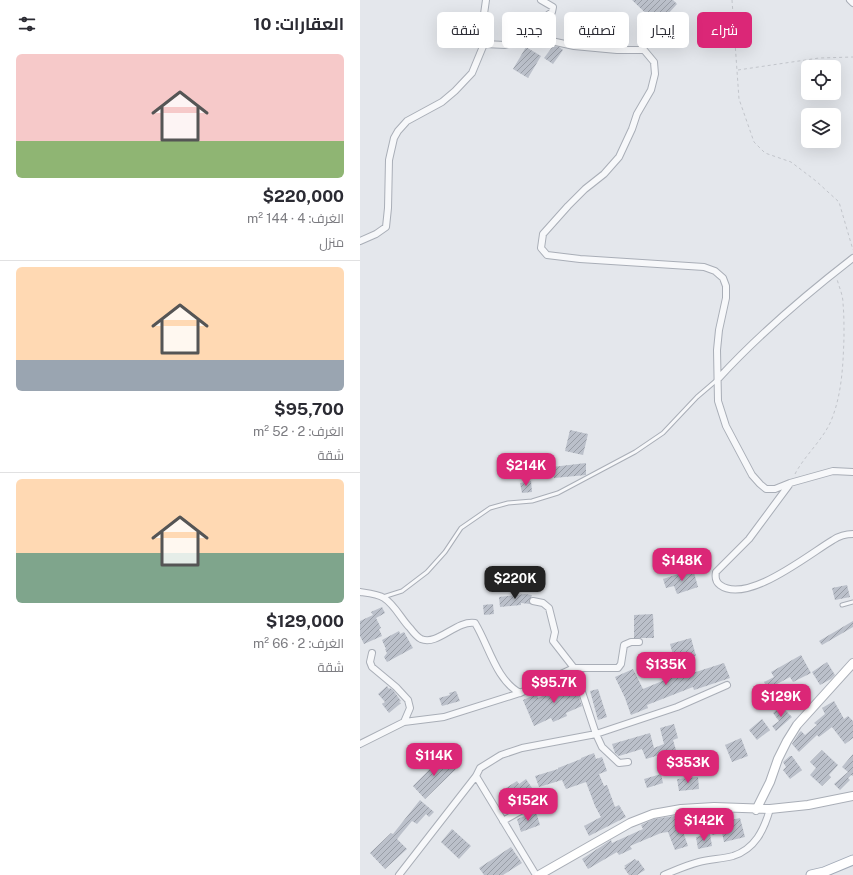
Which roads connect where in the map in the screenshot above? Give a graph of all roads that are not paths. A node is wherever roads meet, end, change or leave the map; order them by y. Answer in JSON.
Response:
{"nodes":[{"id":1,"x":486,"y":0,"type":"edge"},
{"id":2,"x":541,"y":0,"type":"edge"},
{"id":3,"x":850,"y":0,"type":"edge"},
{"id":4,"x":853,"y":3,"type":"edge"},
{"id":5,"x":484,"y":12,"type":"edge"},
{"id":6,"x":552,"y":12,"type":"edge"},
{"id":7,"x":556,"y":42,"type":"edge"},
{"id":8,"x":482,"y":48,"type":"edge"},
{"id":9,"x":360,"y":241,"type":"edge"},
{"id":10,"x":853,"y":258,"type":"edge"},
{"id":11,"x":718,"y":379,"type":"junction"},
{"id":12,"x":853,"y":472,"type":"edge"},
{"id":13,"x":790,"y":483,"type":"junction"},
{"id":14,"x":853,"y":534,"type":"edge"},
{"id":15,"x":360,"y":592,"type":"edge"},
{"id":16,"x":383,"y":597,"type":"junction"},
{"id":17,"x":534,"y":601,"type":"dead end"},
{"id":18,"x":853,"y":602,"type":"edge"},
{"id":19,"x":842,"y":605,"type":"dead end"},
{"id":20,"x":639,"y":642,"type":"dead end"},
{"id":21,"x":372,"y":653,"type":"dead end"},
{"id":22,"x":853,"y":663,"type":"edge"},
{"id":23,"x":574,"y":668,"type":"junction"},
{"id":24,"x":727,"y":685,"type":"dead end"},
{"id":25,"x":520,"y":693,"type":"junction"},
{"id":26,"x":404,"y":722,"type":"junction"},
{"id":27,"x":596,"y":734,"type":"junction"},
{"id":28,"x":360,"y":744,"type":"edge"},
{"id":29,"x":628,"y":762,"type":"dead end"},
{"id":30,"x":476,"y":776,"type":"junction"},
{"id":31,"x":853,"y":789,"type":"edge"},
{"id":32,"x":850,"y":797,"type":"edge"},
{"id":33,"x":542,"y":799,"type":"dead end"},
{"id":34,"x":770,"y":809,"type":"junction"},
{"id":35,"x":756,"y":810,"type":"junction"},
{"id":36,"x":503,"y":821,"type":"junction"},
{"id":37,"x":853,"y":860,"type":"edge"},
{"id":38,"x":823,"y":874,"type":"edge"},
{"id":39,"x":399,"y":875,"type":"edge"},
{"id":40,"x":538,"y":875,"type":"edge"},
{"id":41,"x":664,"y":875,"type":"edge"},
{"id":42,"x":810,"y":875,"type":"edge"}],
"edges":[{"from":1,"to":5,"type":"street"},
{"from":2,"to":6,"type":"street"},
{"from":3,"to":4,"type":"street"},
{"from":7,"to":11,"type":"street"},
{"from":8,"to":9,"type":"street"},
{"from":10,"to":11,"type":"street"},
{"from":11,"to":13,"type":"street"},
{"from":11,"to":16,"type":"lane"},
{"from":12,"to":13,"type":"street"},
{"from":13,"to":14,"type":"street"},
{"from":15,"to":16,"type":"street"},
{"from":16,"to":25,"type":"street"},
{"from":17,"to":23,"type":"street"},
{"from":18,"to":19,"type":"lane"},
{"from":20,"to":23,"type":"street"},
{"from":21,"to":26,"type":"street"},
{"from":22,"to":35,"type":"main road"},
{"from":23,"to":25,"type":"street"},
{"from":23,"to":27,"type":"street"},
{"from":24,"to":27,"type":"street"},
{"from":25,"to":26,"type":"street"},
{"from":26,"to":28,"type":"street"},
{"from":27,"to":29,"type":"street"},
{"from":27,"to":30,"type":"street"},
{"from":30,"to":36,"type":"street"},
{"from":30,"to":39,"type":"street"},
{"from":31,"to":32,"type":"street"},
{"from":32,"to":34,"type":"main road"},
{"from":33,"to":36,"type":"street"},
{"from":34,"to":35,"type":"main road"},
{"from":34,"to":41,"type":"street"},
{"from":35,"to":40,"type":"main road"},
{"from":36,"to":40,"type":"street"},
{"from":37,"to":38,"type":"main road"},
{"from":38,"to":42,"type":"main road"}]}
